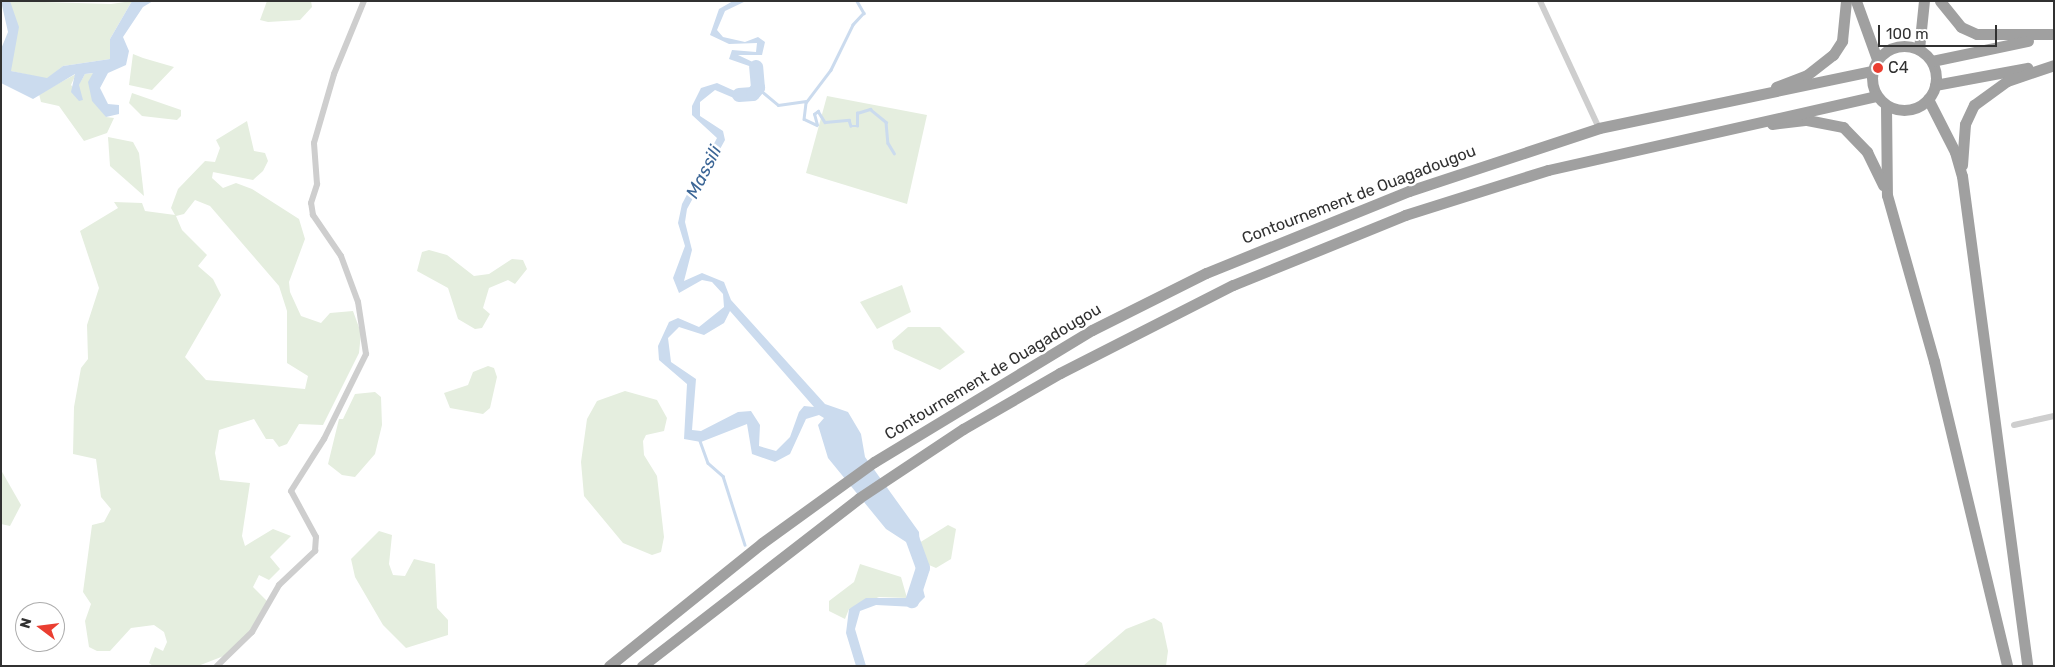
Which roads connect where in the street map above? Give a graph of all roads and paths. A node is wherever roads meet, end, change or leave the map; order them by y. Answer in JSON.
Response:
{"nodes":[{"id":1,"x":364,"y":1,"type":"edge"},
{"id":2,"x":1540,"y":1,"type":"edge"},
{"id":3,"x":1846,"y":1,"type":"edge"},
{"id":4,"x":1856,"y":1,"type":"edge"},
{"id":5,"x":1924,"y":1,"type":"edge"},
{"id":6,"x":1940,"y":1,"type":"edge"},
{"id":7,"x":2054,"y":34,"type":"edge"},
{"id":8,"x":1918,"y":49,"type":"junction"},
{"id":9,"x":1877,"y":59,"type":"junction"},
{"id":10,"x":1932,"y":62,"type":"junction"},
{"id":11,"x":2054,"y":64,"type":"edge"},
{"id":12,"x":1872,"y":71,"type":"junction"},
{"id":13,"x":1935,"y":85,"type":"junction"},
{"id":14,"x":1755,"y":93,"type":"junction"},
{"id":15,"x":1877,"y":96,"type":"junction"},
{"id":16,"x":1928,"y":99,"type":"junction"},
{"id":17,"x":1886,"y":105,"type":"junction"},
{"id":18,"x":1760,"y":123,"type":"junction"},
{"id":19,"x":1599,"y":128,"type":"junction"},
{"id":20,"x":1962,"y":176,"type":"junction"},
{"id":21,"x":1887,"y":195,"type":"junction"},
{"id":22,"x":2054,"y":416,"type":"edge"},
{"id":23,"x":2014,"y":425,"type":"dead end"},
{"id":24,"x":217,"y":666,"type":"edge"},
{"id":25,"x":609,"y":666,"type":"edge"},
{"id":26,"x":642,"y":666,"type":"edge"},
{"id":27,"x":2006,"y":666,"type":"edge"},
{"id":28,"x":2027,"y":666,"type":"edge"}],
"edges":[{"from":1,"to":24,"type":"street"},
{"from":2,"to":19,"type":"street"},
{"from":3,"to":14,"type":"highway"},
{"from":4,"to":9,"type":"highway"},
{"from":5,"to":8,"type":"highway"},
{"from":6,"to":7,"type":"highway"},
{"from":7,"to":10,"type":"highway"},
{"from":8,"to":9,"type":"highway"},
{"from":8,"to":10,"type":"highway"},
{"from":9,"to":12,"type":"highway"},
{"from":10,"to":13,"type":"highway"},
{"from":11,"to":13,"type":"highway"},
{"from":11,"to":20,"type":"highway"},
{"from":12,"to":14,"type":"highway","name":"Contournement de Ouagadougou"},
{"from":12,"to":15,"type":"highway"},
{"from":13,"to":16,"type":"highway"},
{"from":14,"to":19,"type":"highway","name":"Contournement de Ouagadougou"},
{"from":15,"to":17,"type":"highway"},
{"from":15,"to":18,"type":"highway","name":"Contournement de Ouagadougou"},
{"from":16,"to":17,"type":"highway"},
{"from":16,"to":20,"type":"highway"},
{"from":17,"to":21,"type":"highway"},
{"from":18,"to":21,"type":"highway"},
{"from":18,"to":26,"type":"highway","name":"Contournement de Ouagadougou"},
{"from":19,"to":25,"type":"highway","name":"Contournement de Ouagadougou"},
{"from":20,"to":28,"type":"highway"},
{"from":21,"to":27,"type":"highway"},
{"from":22,"to":23,"type":"street"}]}
